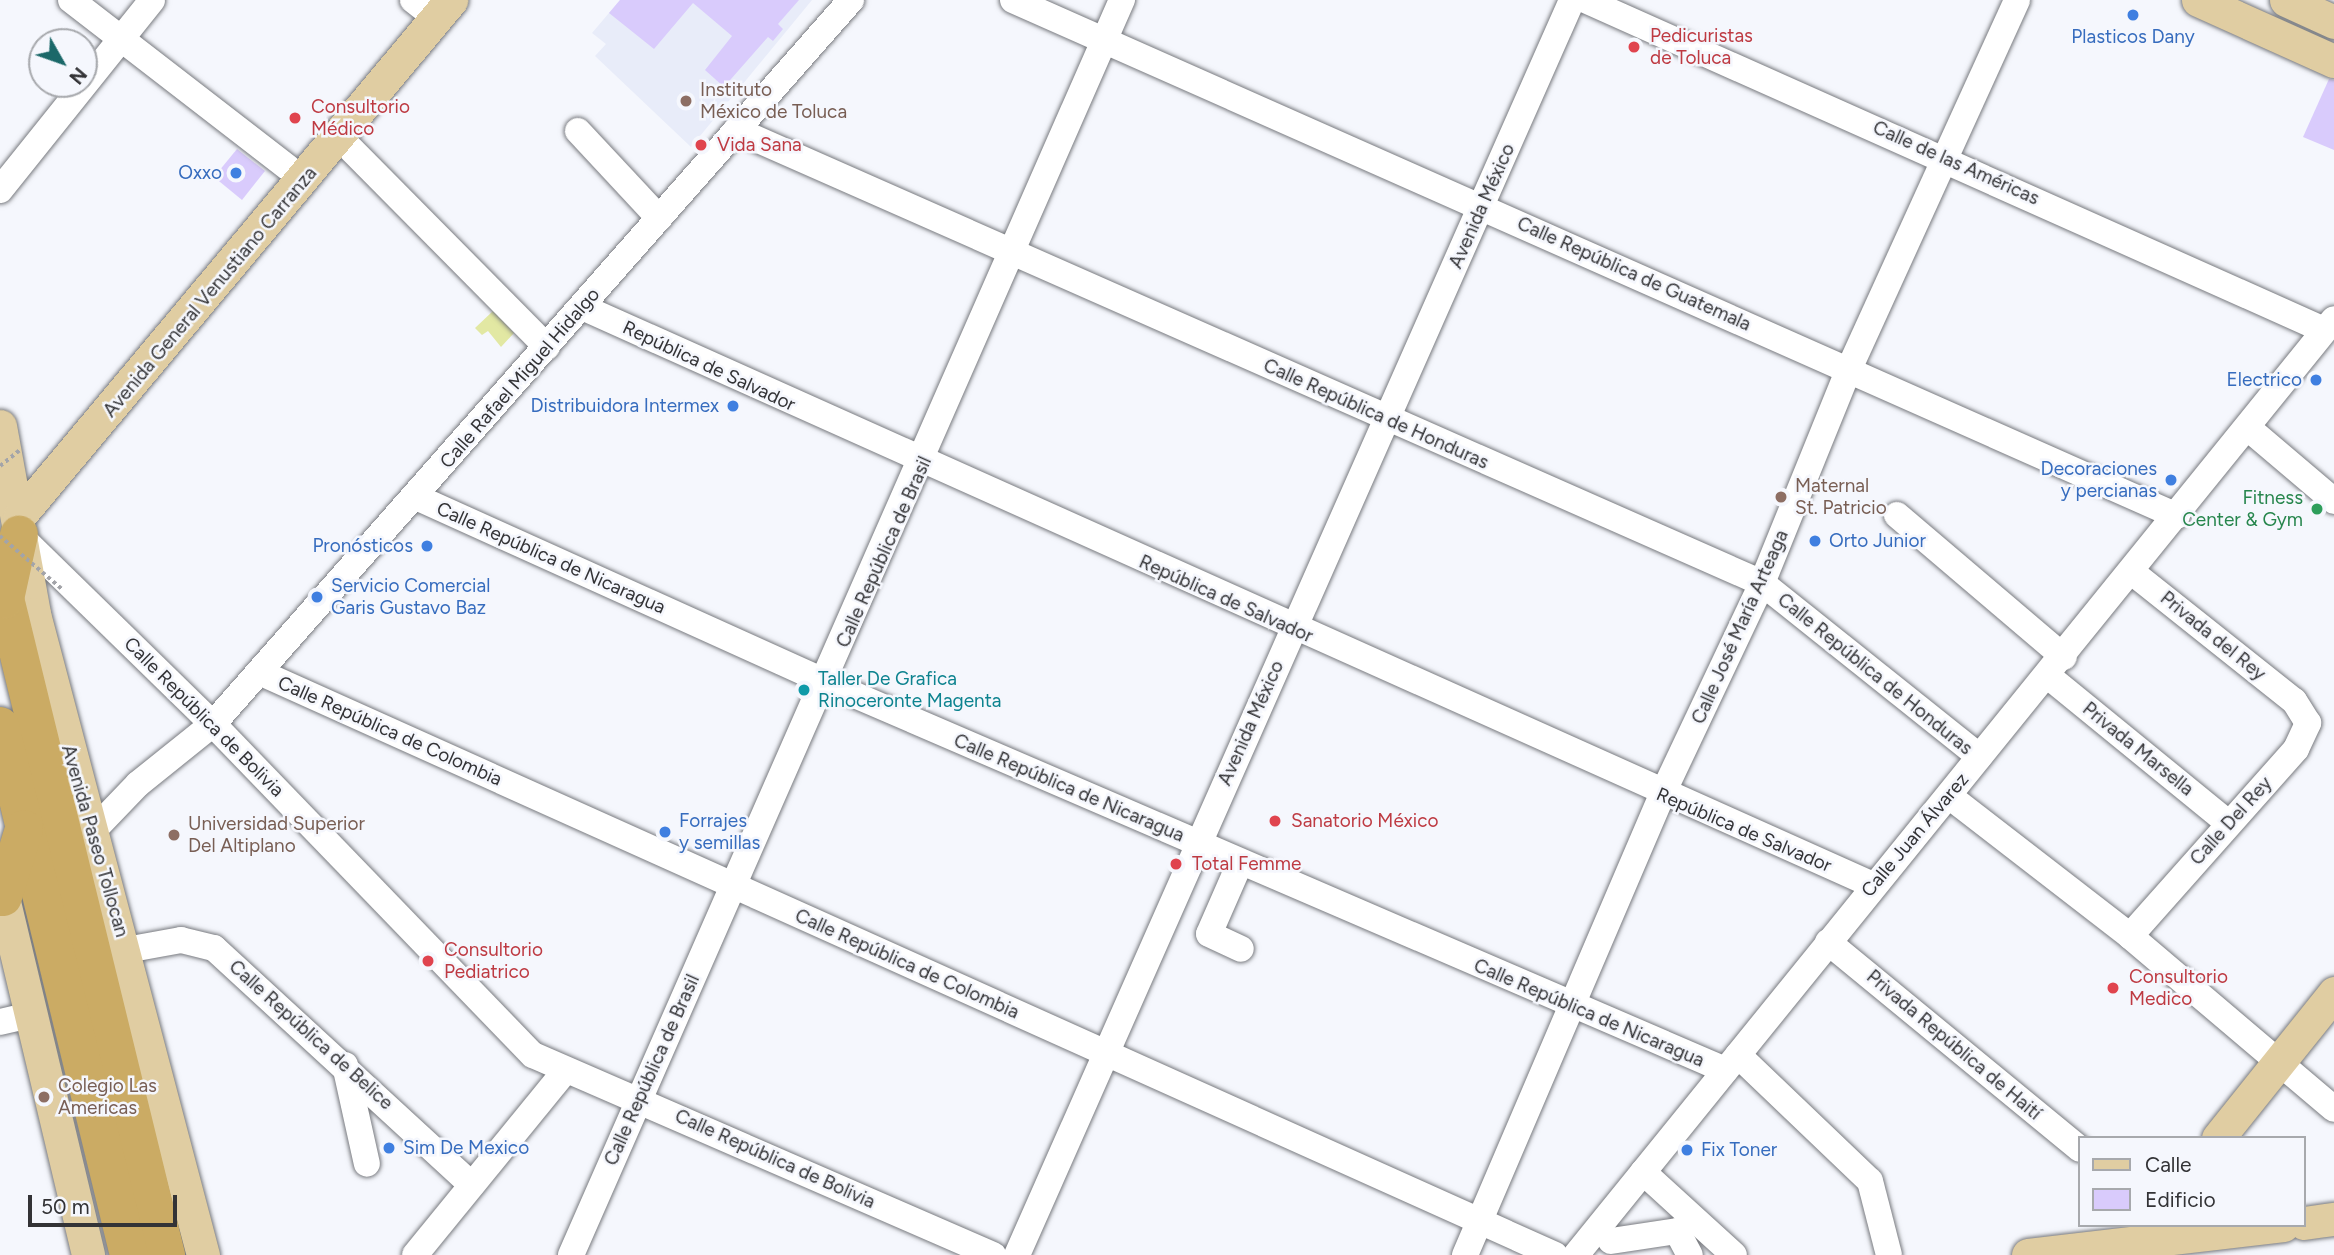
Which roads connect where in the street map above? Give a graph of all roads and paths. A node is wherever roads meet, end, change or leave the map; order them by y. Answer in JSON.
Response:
{"nodes":[{"id":1,"x":71,"y":0,"type":"edge"},
{"id":2,"x":152,"y":0,"type":"edge"},
{"id":3,"x":851,"y":0,"type":"edge"},
{"id":4,"x":1013,"y":0,"type":"edge"},
{"id":5,"x":1122,"y":0,"type":"edge"},
{"id":6,"x":1572,"y":0,"type":"edge"},
{"id":7,"x":1586,"y":0,"type":"edge"},
{"id":8,"x":2017,"y":0,"type":"edge"},
{"id":9,"x":2199,"y":0,"type":"edge"},
{"id":10,"x":2286,"y":0,"type":"edge"},
{"id":11,"x":428,"y":4,"type":"edge"},
{"id":12,"x":2327,"y":19,"type":"edge"},
{"id":13,"x":123,"y":38,"type":"junction"},
{"id":14,"x":1102,"y":42,"type":"junction"},
{"id":15,"x":2319,"y":55,"type":"edge"},
{"id":16,"x":736,"y":130,"type":"junction"},
{"id":17,"x":578,"y":131,"type":"dead end"},
{"id":18,"x":340,"y":138,"type":"junction"},
{"id":19,"x":1948,"y":159,"type":"junction"},
{"id":20,"x":288,"y":168,"type":"junction"},
{"id":21,"x":0,"y":190,"type":"edge"},
{"id":22,"x":1482,"y":206,"type":"junction"},
{"id":23,"x":659,"y":218,"type":"junction"},
{"id":24,"x":1012,"y":252,"type":"junction"},
{"id":25,"x":582,"y":307,"type":"junction"},
{"id":26,"x":2329,"y":325,"type":"edge"},
{"id":27,"x":547,"y":347,"type":"junction"},
{"id":28,"x":1849,"y":369,"type":"junction"},
{"id":29,"x":1389,"y":420,"type":"junction"},
{"id":30,"x":2248,"y":428,"type":"junction"},
{"id":31,"x":10,"y":438,"type":"edge"},
{"id":32,"x":923,"y":464,"type":"junction"},
{"id":33,"x":0,"y":466,"type":"edge"},
{"id":34,"x":416,"y":497,"type":"junction"},
{"id":35,"x":2334,"y":501,"type":"edge"},
{"id":36,"x":1897,"y":514,"type":"dead end"},
{"id":37,"x":2177,"y":516,"type":"junction"},
{"id":38,"x":14,"y":522,"type":"edge"},
{"id":39,"x":2132,"y":572,"type":"junction"},
{"id":40,"x":1762,"y":583,"type":"junction"},
{"id":41,"x":3,"y":589,"type":"edge"},
{"id":42,"x":62,"y":589,"type":"dead end"},
{"id":43,"x":1293,"y":629,"type":"junction"},
{"id":44,"x":2056,"y":666,"type":"junction"},
{"id":45,"x":259,"y":671,"type":"junction"},
{"id":46,"x":827,"y":683,"type":"junction"},
{"id":47,"x":2294,"y":701,"type":"joint"},
{"id":48,"x":61,"y":718,"type":"junction"},
{"id":49,"x":213,"y":724,"type":"junction"},
{"id":50,"x":0,"y":726,"type":"edge"},
{"id":51,"x":1979,"y":757,"type":"junction"},
{"id":52,"x":54,"y":785,"type":"junction"},
{"id":53,"x":1662,"y":795,"type":"junction"},
{"id":54,"x":1949,"y":796,"type":"junction"},
{"id":55,"x":2227,"y":822,"type":"junction"},
{"id":56,"x":24,"y":829,"type":"junction"},
{"id":57,"x":90,"y":834,"type":"junction"},
{"id":58,"x":1199,"y":844,"type":"junction"},
{"id":59,"x":1240,"y":863,"type":"junction"},
{"id":60,"x":1873,"y":885,"type":"junction"},
{"id":61,"x":734,"y":887,"type":"junction"},
{"id":62,"x":1,"y":891,"type":"edge"},
{"id":63,"x":2130,"y":936,"type":"junction"},
{"id":64,"x":1828,"y":942,"type":"junction"},
{"id":65,"x":1241,"y":948,"type":"dead end"},
{"id":66,"x":126,"y":950,"type":"junction"},
{"id":67,"x":2334,"y":993,"type":"edge"},
{"id":68,"x":1573,"y":1009,"type":"junction"},
{"id":69,"x":16,"y":1018,"type":"edge"},
{"id":70,"x":1107,"y":1054,"type":"junction"},
{"id":71,"x":2279,"y":1062,"type":"junction"},
{"id":72,"x":1731,"y":1063,"type":"junction"},
{"id":73,"x":345,"y":1065,"type":"junction"},
{"id":74,"x":565,"y":1071,"type":"junction"},
{"id":75,"x":105,"y":1076,"type":"junction"},
{"id":76,"x":639,"y":1100,"type":"junction"},
{"id":77,"x":2334,"y":1109,"type":"edge"},
{"id":78,"x":2220,"y":1136,"type":"edge"},
{"id":79,"x":2078,"y":1147,"type":"edge"},
{"id":80,"x":367,"y":1164,"type":"dead end"},
{"id":81,"x":1643,"y":1172,"type":"junction"},
{"id":82,"x":472,"y":1185,"type":"junction"},
{"id":83,"x":2334,"y":1219,"type":"edge"},
{"id":84,"x":1480,"y":1222,"type":"junction"},
{"id":85,"x":2306,"y":1223,"type":"edge"},
{"id":86,"x":2264,"y":1227,"type":"edge"},
{"id":87,"x":1611,"y":1237,"type":"edge"},
{"id":88,"x":2131,"y":1241,"type":"edge"},
{"id":89,"x":427,"y":1252,"type":"edge"},
{"id":90,"x":89,"y":1255,"type":"edge"},
{"id":91,"x":129,"y":1255,"type":"edge"},
{"id":92,"x":166,"y":1255,"type":"edge"},
{"id":93,"x":203,"y":1255,"type":"edge"},
{"id":94,"x":571,"y":1255,"type":"edge"},
{"id":95,"x":993,"y":1255,"type":"edge"},
{"id":96,"x":1017,"y":1255,"type":"edge"},
{"id":97,"x":1465,"y":1255,"type":"edge"},
{"id":98,"x":1555,"y":1255,"type":"edge"},
{"id":99,"x":1576,"y":1255,"type":"edge"},
{"id":100,"x":1690,"y":1255,"type":"edge"},
{"id":101,"x":1734,"y":1255,"type":"edge"},
{"id":102,"x":1889,"y":1255,"type":"edge"},
{"id":103,"x":2028,"y":1255,"type":"edge"}],
"edges":[{"from":1,"to":13,"type":"street"},
{"from":2,"to":13,"type":"street"},
{"from":3,"to":16,"type":"street","name":"Calle Rafael Miguel Hidalgo"},
{"from":4,"to":14,"type":"street","name":"Calle República de Guatemala"},
{"from":5,"to":14,"type":"street","name":"Calle República de Brasil"},
{"from":6,"to":22,"type":"street","name":"Avenida México"},
{"from":7,"to":19,"type":"street","name":"Calle de las Américas"},
{"from":8,"to":19,"type":"street","name":"Calle José María Arteaga"},
{"from":9,"to":15,"type":"main road"},
{"from":10,"to":12,"type":"main road"},
{"from":11,"to":18,"type":"main road","name":"Avenida General Venustiano Carranza"},
{"from":11,"to":20,"type":"main road","name":"Avenida General Venustiano Carranza"},
{"from":12,"to":15,"type":"main road"},
{"from":13,"to":20,"type":"street"},
{"from":13,"to":21,"type":"street"},
{"from":14,"to":22,"type":"street","name":"Calle República de Guatemala"},
{"from":14,"to":24,"type":"street","name":"Calle República de Brasil"},
{"from":16,"to":23,"type":"street","name":"Calle Rafael Miguel Hidalgo"},
{"from":16,"to":24,"type":"street","name":"Calle República de Honduras"},
{"from":17,"to":23,"type":"street"},
{"from":18,"to":27,"type":"street"},
{"from":18,"to":38,"type":"main road","name":"Avenida General Venustiano Carranza"},
{"from":19,"to":26,"type":"street","name":"Calle de las Américas"},
{"from":19,"to":28,"type":"street","name":"Calle José María Arteaga"},
{"from":20,"to":38,"type":"main road","name":"Avenida General Venustiano Carranza"},
{"from":22,"to":28,"type":"street","name":"Calle República de Guatemala"},
{"from":22,"to":29,"type":"street","name":"Avenida México"},
{"from":23,"to":25,"type":"street","name":"Calle Rafael Miguel Hidalgo"},
{"from":24,"to":29,"type":"street","name":"Calle República de Honduras"},
{"from":24,"to":32,"type":"street","name":"Calle República de Brasil"},
{"from":25,"to":27,"type":"street","name":"Calle Rafael Miguel Hidalgo"},
{"from":25,"to":32,"type":"street","name":"República de Salvador"},
{"from":26,"to":30,"type":"street","name":"Calle Juan Álvarez"},
{"from":27,"to":34,"type":"street","name":"Calle Rafael Miguel Hidalgo"},
{"from":28,"to":37,"type":"street","name":"Calle República de Guatemala"},
{"from":28,"to":40,"type":"street","name":"Calle José María Arteaga"},
{"from":29,"to":40,"type":"street","name":"Calle República de Honduras"},
{"from":29,"to":43,"type":"street","name":"Avenida México"},
{"from":30,"to":35,"type":"street"},
{"from":30,"to":37,"type":"street","name":"Calle Juan Álvarez"},
{"from":31,"to":33,"type":"path","bridge":true},
{"from":31,"to":38,"type":"main road","name":"Avenida Paseo Tollocan"},
{"from":32,"to":43,"type":"street","name":"República de Salvador"},
{"from":32,"to":46,"type":"street","name":"Calle República de Brasil"},
{"from":34,"to":45,"type":"street","name":"Calle Rafael Miguel Hidalgo"},
{"from":34,"to":46,"type":"street","name":"Calle República de Nicaragua"},
{"from":36,"to":44,"type":"street","name":"Privada Marsella"},
{"from":37,"to":39,"type":"street","name":"Calle Juan Álvarez"},
{"from":38,"to":41,"type":"highway"},
{"from":38,"to":42,"type":"path","bridge":true},
{"from":38,"to":48,"type":"main road","name":"Avenida Paseo Tollocan"},
{"from":38,"to":49,"type":"street","name":"Calle República de Bolivia"},
{"from":39,"to":44,"type":"street","name":"Calle Juan Álvarez"},
{"from":39,"to":47,"type":"street","name":"Privada del Rey"},
{"from":40,"to":51,"type":"street","name":"Calle República de Honduras"},
{"from":40,"to":53,"type":"street","name":"Calle José María Arteaga"},
{"from":41,"to":52,"type":"highway","name":"Avenida Paseo Tollocan"},
{"from":43,"to":53,"type":"street","name":"República de Salvador"},
{"from":43,"to":58,"type":"street","name":"Avenida México"},
{"from":44,"to":51,"type":"street","name":"Calle Juan Álvarez"},
{"from":44,"to":55,"type":"street","name":"Privada Marsella"},
{"from":45,"to":49,"type":"street","name":"Calle Rafael Miguel Hidalgo"},
{"from":45,"to":61,"type":"street","name":"Calle República de Colombia"},
{"from":46,"to":58,"type":"street","name":"Calle República de Nicaragua"},
{"from":46,"to":61,"type":"street","name":"Calle República de Brasil"},
{"from":47,"to":55,"type":"street","name":"Calle Del Rey"},
{"from":48,"to":52,"type":"highway"},
{"from":48,"to":57,"type":"main road","name":"Avenida Paseo Tollocan"},
{"from":49,"to":57,"type":"street","name":"Calle Rafael Miguel Hidalgo"},
{"from":49,"to":74,"type":"street","name":"Calle República de Bolivia"},
{"from":50,"to":56,"type":"highway","name":"Avenida Paseo Tollocan"},
{"from":51,"to":54,"type":"street","name":"Calle Juan Álvarez"},
{"from":52,"to":75,"type":"highway","name":"Avenida Paseo Tollocan"},
{"from":53,"to":60,"type":"street","name":"República de Salvador"},
{"from":53,"to":68,"type":"street","name":"Calle José María Arteaga"},
{"from":54,"to":60,"type":"street","name":"Calle Juan Álvarez"},
{"from":54,"to":63,"type":"street"},
{"from":55,"to":63,"type":"street","name":"Calle Del Rey"},
{"from":56,"to":62,"type":"highway"},
{"from":56,"to":75,"type":"highway","name":"Avenida Paseo Tollocan"},
{"from":57,"to":66,"type":"main road","name":"Avenida Paseo Tollocan"},
{"from":58,"to":59,"type":"street","name":"Calle República de Nicaragua"},
{"from":58,"to":70,"type":"street","name":"Avenida México"},
{"from":59,"to":65,"type":"street"},
{"from":59,"to":68,"type":"street","name":"Calle República de Nicaragua"},
{"from":60,"to":64,"type":"street","name":"Calle Juan Álvarez"},
{"from":61,"to":70,"type":"street","name":"Calle República de Colombia"},
{"from":61,"to":76,"type":"street","name":"Calle República de Brasil"},
{"from":62,"to":69,"type":"main road"},
{"from":63,"to":71,"type":"street"},
{"from":64,"to":72,"type":"street","name":"Calle Juan Álvarez"},
{"from":64,"to":79,"type":"street","name":"Privada República de Haití"},
{"from":66,"to":73,"type":"street","name":"Calle República de Belice"},
{"from":66,"to":93,"type":"main road","name":"Avenida Paseo Tollocan"},
{"from":67,"to":71,"type":"main road"},
{"from":68,"to":72,"type":"street","name":"Calle República de Nicaragua"},
{"from":68,"to":84,"type":"street","name":"Calle José María Arteaga"},
{"from":69,"to":90,"type":"main road"},
{"from":70,"to":84,"type":"street","name":"Calle República de Colombia"},
{"from":70,"to":96,"type":"street","name":"Avenida México"},
{"from":71,"to":77,"type":"street"},
{"from":71,"to":78,"type":"main road"},
{"from":72,"to":81,"type":"street","name":"Calle Juan Álvarez"},
{"from":72,"to":102,"type":"street"},
{"from":73,"to":80,"type":"street"},
{"from":73,"to":82,"type":"street","name":"Calle República de Belice"},
{"from":74,"to":76,"type":"street","name":"Calle República de Bolivia"},
{"from":74,"to":82,"type":"street"},
{"from":75,"to":91,"type":"highway","name":"Avenida Paseo Tollocan"},
{"from":75,"to":92,"type":"highway","name":"Avenida Paseo Tollocan"},
{"from":76,"to":94,"type":"street","name":"Calle República de Brasil"},
{"from":76,"to":95,"type":"street","name":"Calle República de Bolivia"},
{"from":81,"to":87,"type":"street","name":"Calle Juan Álvarez"},
{"from":81,"to":101,"type":"street"},
{"from":82,"to":89,"type":"street"},
{"from":83,"to":85,"type":"main road"},
{"from":84,"to":97,"type":"street","name":"Calle José María Arteaga"},
{"from":84,"to":98,"type":"street","name":"Calle República de Colombia"},
{"from":86,"to":88,"type":"main road"},
{"from":87,"to":99,"type":"street","name":"Calle Juan Álvarez"},
{"from":87,"to":100,"type":"street"},
{"from":88,"to":103,"type":"main road"}]}
